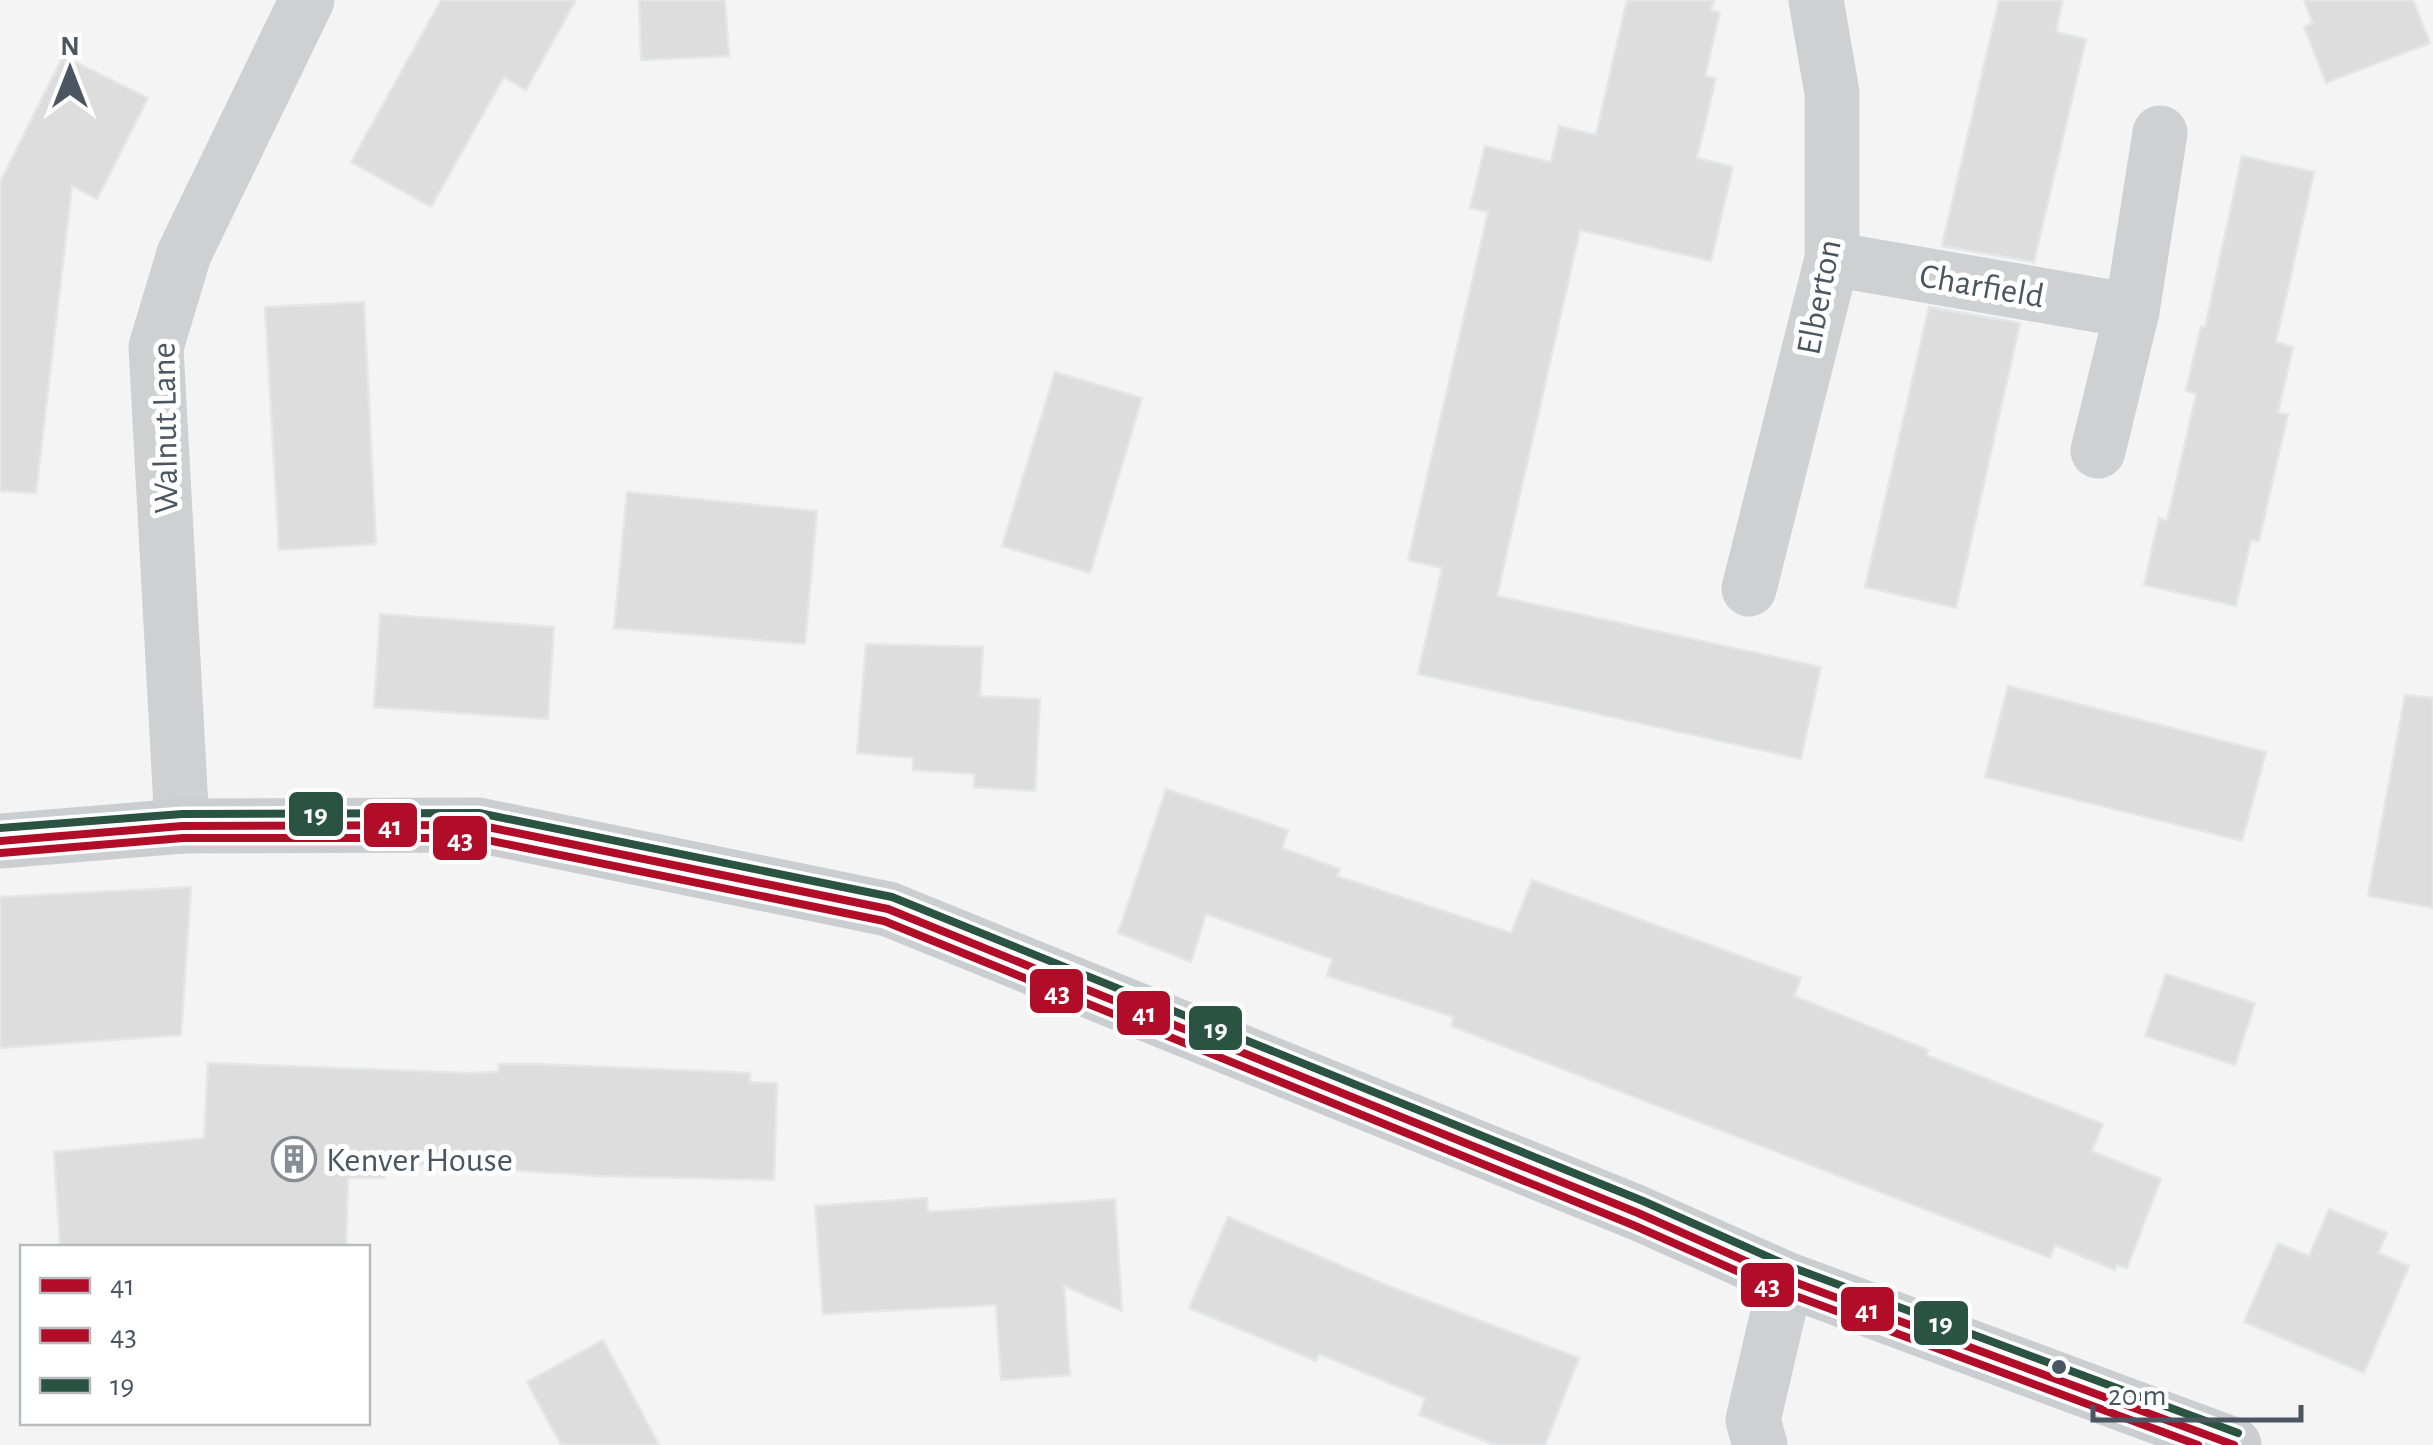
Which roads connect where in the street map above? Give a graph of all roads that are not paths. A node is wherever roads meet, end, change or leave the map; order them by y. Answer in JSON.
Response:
{"nodes":[{"id":1,"x":307,"y":0,"type":"edge"},
{"id":2,"x":1816,"y":0,"type":"edge"},
{"id":3,"x":2160,"y":133,"type":"dead end"},
{"id":4,"x":1832,"y":260,"type":"junction"},
{"id":5,"x":2132,"y":311,"type":"junction"},
{"id":6,"x":2098,"y":451,"type":"dead end"},
{"id":7,"x":1749,"y":589,"type":"dead end"},
{"id":8,"x":182,"y":826,"type":"junction"},
{"id":9,"x":0,"y":841,"type":"edge"},
{"id":10,"x":1786,"y":1278,"type":"junction"},
{"id":11,"x":1760,"y":1445,"type":"edge"},
{"id":12,"x":2234,"y":1445,"type":"edge"}],
"edges":[{"from":1,"to":8,"type":"street","name":"Walnut Lane"},
{"from":2,"to":4,"type":"street","name":"Elberton"},
{"from":3,"to":5,"type":"street"},
{"from":4,"to":5,"type":"street","name":"Charfield"},
{"from":4,"to":7,"type":"street","name":"Elberton"},
{"from":5,"to":6,"type":"street"},
{"from":8,"to":9,"type":"main road"},
{"from":8,"to":10,"type":"main road"},
{"from":10,"to":11,"type":"street"},
{"from":10,"to":12,"type":"main road"}]}
